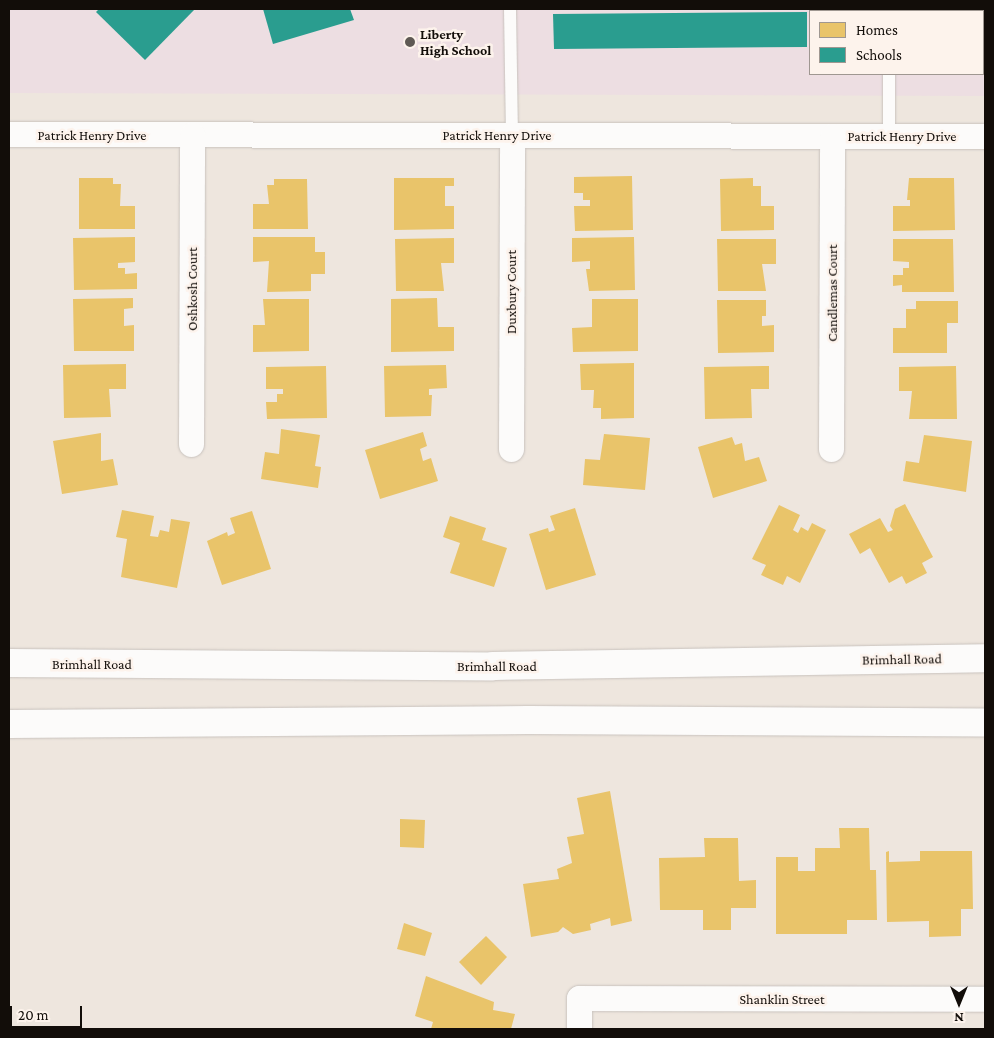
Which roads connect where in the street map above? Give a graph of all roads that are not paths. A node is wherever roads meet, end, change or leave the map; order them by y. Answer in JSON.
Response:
{"nodes":[{"id":1,"x":510,"y":9,"type":"edge"},
{"id":2,"x":889,"y":75,"type":"edge"},
{"id":3,"x":9,"y":134,"type":"edge"},
{"id":4,"x":192,"y":134,"type":"junction"},
{"id":5,"x":512,"y":135,"type":"junction"},
{"id":6,"x":832,"y":136,"type":"junction"},
{"id":7,"x":889,"y":136,"type":"junction"},
{"id":8,"x":985,"y":136,"type":"edge"},
{"id":9,"x":191,"y":444,"type":"dead end"},
{"id":10,"x":511,"y":449,"type":"dead end"},
{"id":11,"x":831,"y":449,"type":"dead end"},
{"id":12,"x":985,"y":658,"type":"edge"},
{"id":13,"x":9,"y":663,"type":"edge"},
{"id":14,"x":985,"y":722,"type":"edge"},
{"id":15,"x":9,"y":724,"type":"edge"},
{"id":16,"x":985,"y":999,"type":"edge"},
{"id":17,"x":579,"y":1029,"type":"edge"}],
"edges":[{"from":1,"to":5,"type":"lane"},
{"from":2,"to":7,"type":"lane"},
{"from":3,"to":4,"type":"street","name":"Patrick Henry Drive"},
{"from":4,"to":5,"type":"street","name":"Patrick Henry Drive"},
{"from":4,"to":9,"type":"street","name":"Oshkosh Court"},
{"from":5,"to":6,"type":"street","name":"Patrick Henry Drive"},
{"from":5,"to":10,"type":"street","name":"Duxbury Court"},
{"from":6,"to":7,"type":"street","name":"Patrick Henry Drive"},
{"from":6,"to":11,"type":"street","name":"Candlemas Court"},
{"from":7,"to":8,"type":"street","name":"Patrick Henry Drive"},
{"from":12,"to":13,"type":"street","name":"Brimhall Road"},
{"from":14,"to":15,"type":"street"},
{"from":16,"to":17,"type":"street","name":"Shanklin Street"}]}
